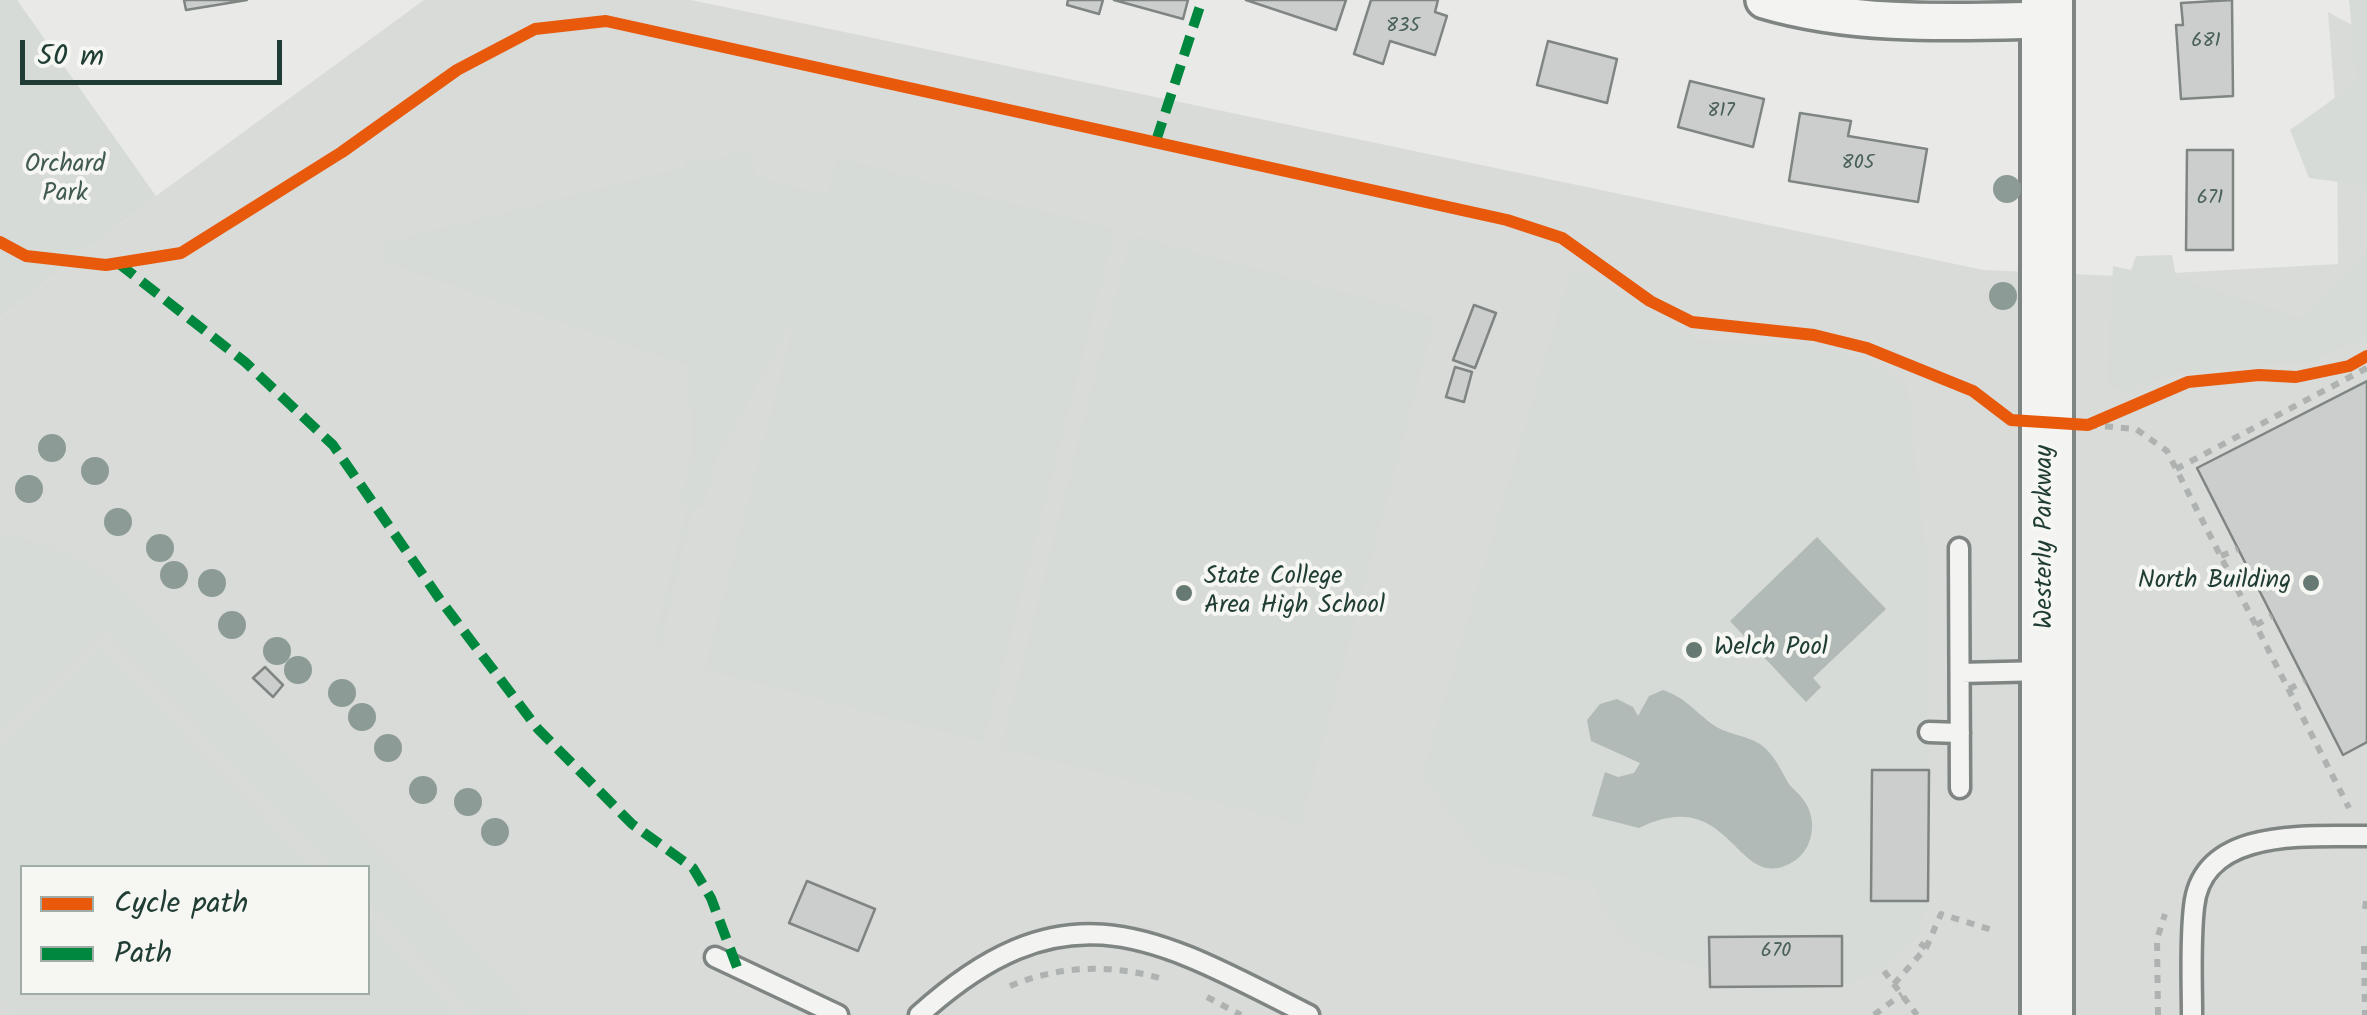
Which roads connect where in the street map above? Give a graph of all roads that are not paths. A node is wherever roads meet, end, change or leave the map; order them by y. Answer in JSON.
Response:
{"nodes":[{"id":1,"x":1764,"y":0,"type":"edge"},
{"id":2,"x":2047,"y":10,"type":"edge"},
{"id":3,"x":1959,"y":548,"type":"dead end"},
{"id":4,"x":2046,"y":671,"type":"junction"},
{"id":5,"x":1960,"y":672,"type":"junction"},
{"id":6,"x":1929,"y":732,"type":"dead end"},
{"id":7,"x":1960,"y":732,"type":"junction"},
{"id":8,"x":1960,"y":788,"type":"dead end"},
{"id":9,"x":2367,"y":836,"type":"edge"},
{"id":10,"x":715,"y":957,"type":"dead end"},
{"id":11,"x":838,"y":1015,"type":"edge"},
{"id":12,"x":919,"y":1015,"type":"edge"},
{"id":13,"x":1309,"y":1015,"type":"edge"},
{"id":14,"x":2047,"y":1015,"type":"edge"},
{"id":15,"x":2192,"y":1015,"type":"edge"}],
"edges":[{"from":1,"to":2,"type":"street"},
{"from":2,"to":4,"type":"main road","name":"Westerly Parkway"},
{"from":3,"to":5,"type":"lane"},
{"from":4,"to":5,"type":"lane"},
{"from":4,"to":14,"type":"main road","name":"Westerly Parkway"},
{"from":5,"to":7,"type":"lane"},
{"from":6,"to":7,"type":"lane"},
{"from":7,"to":8,"type":"lane"},
{"from":9,"to":15,"type":"lane"},
{"from":10,"to":11,"type":"lane"},
{"from":12,"to":13,"type":"lane"}]}
